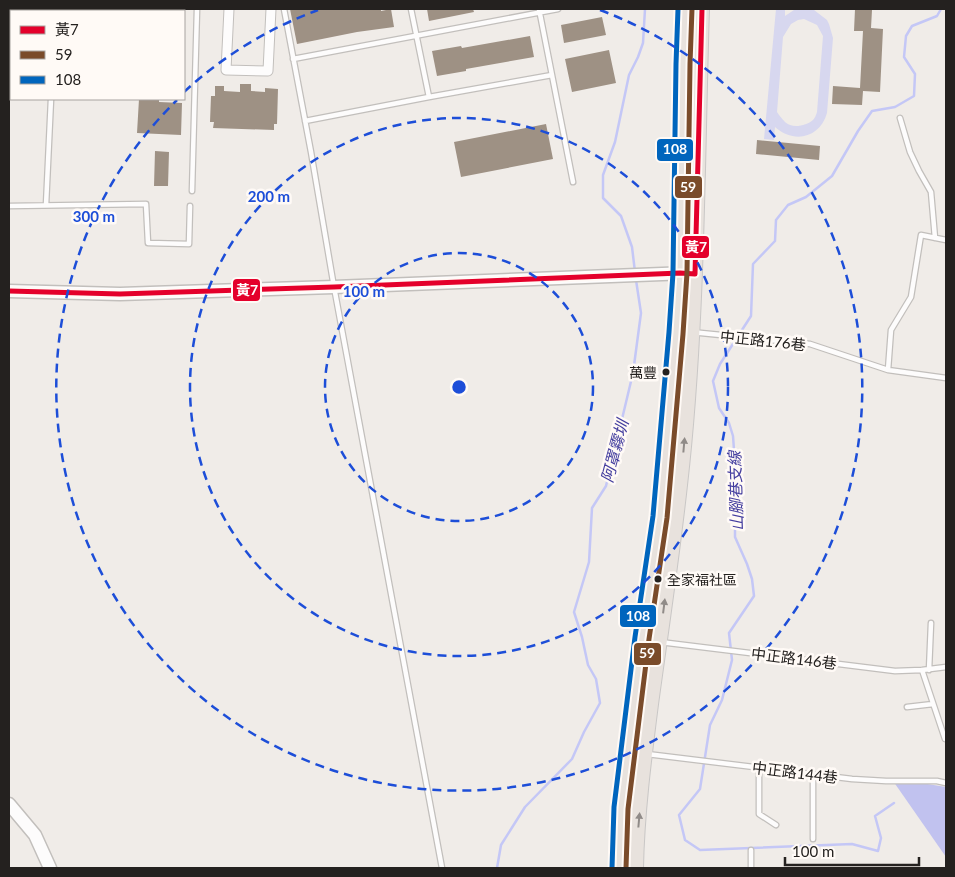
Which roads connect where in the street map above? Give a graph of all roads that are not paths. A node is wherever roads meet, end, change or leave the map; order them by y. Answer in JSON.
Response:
{"nodes":[{"id":1,"x":197,"y":9,"type":"edge"},
{"id":2,"x":229,"y":9,"type":"edge"},
{"id":3,"x":271,"y":9,"type":"edge"},
{"id":4,"x":284,"y":9,"type":"edge"},
{"id":5,"x":411,"y":9,"type":"edge"},
{"id":6,"x":558,"y":9,"type":"edge"},
{"id":7,"x":685,"y":9,"type":"edge"},
{"id":8,"x":702,"y":9,"type":"edge"},
{"id":9,"x":540,"y":11,"type":"edge"},
{"id":10,"x":416,"y":35,"type":"junction"},
{"id":11,"x":293,"y":59,"type":"junction"},
{"id":12,"x":552,"y":74,"type":"junction"},
{"id":13,"x":428,"y":97,"type":"junction"},
{"id":14,"x":50,"y":100,"type":"edge"},
{"id":15,"x":900,"y":118,"type":"dead end"},
{"id":16,"x":305,"y":121,"type":"junction"},
{"id":17,"x":572,"y":182,"type":"dead end"},
{"id":18,"x":192,"y":191,"type":"dead end"},
{"id":19,"x":46,"y":205,"type":"junction"},
{"id":20,"x":9,"y":206,"type":"edge"},
{"id":21,"x":190,"y":206,"type":"dead end"},
{"id":22,"x":935,"y":238,"type":"junction"},
{"id":23,"x":946,"y":240,"type":"edge"},
{"id":24,"x":680,"y":273,"type":"junction"},
{"id":25,"x":695,"y":274,"type":"junction"},
{"id":26,"x":334,"y":287,"type":"junction"},
{"id":27,"x":9,"y":290,"type":"edge"},
{"id":28,"x":676,"y":332,"type":"junction"},
{"id":29,"x":692,"y":332,"type":"junction"},
{"id":30,"x":888,"y":370,"type":"junction"},
{"id":31,"x":946,"y":378,"type":"edge"},
{"id":32,"x":931,"y":623,"type":"dead end"},
{"id":33,"x":642,"y":638,"type":"junction"},
{"id":34,"x":660,"y":642,"type":"junction"},
{"id":35,"x":946,"y":667,"type":"edge"},
{"id":36,"x":922,"y":670,"type":"junction"},
{"id":37,"x":929,"y":670,"type":"junction"},
{"id":38,"x":933,"y":704,"type":"junction"},
{"id":39,"x":907,"y":708,"type":"dead end"},
{"id":40,"x":946,"y":739,"type":"edge"},
{"id":41,"x":645,"y":753,"type":"junction"},
{"id":42,"x":759,"y":767,"type":"junction"},
{"id":43,"x":813,"y":774,"type":"junction"},
{"id":44,"x":946,"y":783,"type":"edge"},
{"id":45,"x":9,"y":804,"type":"edge"},
{"id":46,"x":776,"y":825,"type":"dead end"},
{"id":47,"x":813,"y":839,"type":"dead end"},
{"id":48,"x":751,"y":850,"type":"dead end"},
{"id":49,"x":50,"y":868,"type":"edge"},
{"id":50,"x":442,"y":868,"type":"edge"},
{"id":51,"x":619,"y":868,"type":"edge"},
{"id":52,"x":636,"y":868,"type":"edge"},
{"id":53,"x":751,"y":868,"type":"edge"}],
"edges":[{"from":1,"to":18,"type":"lane"},
{"from":2,"to":3,"type":"street"},
{"from":4,"to":11,"type":"lane"},
{"from":5,"to":10,"type":"lane"},
{"from":6,"to":9,"type":"lane"},
{"from":7,"to":24,"type":"main road"},
{"from":8,"to":25,"type":"main road"},
{"from":9,"to":10,"type":"lane"},
{"from":9,"to":12,"type":"lane"},
{"from":10,"to":11,"type":"lane"},
{"from":10,"to":13,"type":"lane"},
{"from":11,"to":16,"type":"lane"},
{"from":12,"to":13,"type":"lane"},
{"from":12,"to":17,"type":"lane"},
{"from":13,"to":16,"type":"lane"},
{"from":14,"to":19,"type":"lane"},
{"from":15,"to":22,"type":"lane"},
{"from":16,"to":26,"type":"lane"},
{"from":19,"to":20,"type":"lane"},
{"from":19,"to":21,"type":"lane"},
{"from":22,"to":23,"type":"lane"},
{"from":22,"to":30,"type":"lane"},
{"from":24,"to":25,"type":"street"},
{"from":24,"to":26,"type":"street"},
{"from":24,"to":28,"type":"main road"},
{"from":25,"to":29,"type":"main road"},
{"from":26,"to":27,"type":"street"},
{"from":26,"to":50,"type":"lane"},
{"from":28,"to":29,"type":"lane","name":"中正路176巷"},
{"from":28,"to":33,"type":"main road"},
{"from":29,"to":30,"type":"lane","name":"中正路176巷"},
{"from":34,"to":29,"type":"main road","one_way":true},
{"from":30,"to":31,"type":"lane","name":"中正路176巷"},
{"from":32,"to":37,"type":"lane"},
{"from":33,"to":34,"type":"lane","name":"中正路146巷"},
{"from":33,"to":51,"type":"main road"},
{"from":34,"to":36,"type":"lane","name":"中正路146巷"},
{"from":34,"to":41,"type":"main road"},
{"from":35,"to":37,"type":"lane","name":"中正路146巷"},
{"from":36,"to":37,"type":"lane","name":"中正路146巷"},
{"from":36,"to":38,"type":"lane"},
{"from":38,"to":39,"type":"lane"},
{"from":38,"to":40,"type":"lane"},
{"from":41,"to":42,"type":"lane","name":"中正路144巷"},
{"from":52,"to":41,"type":"main road","one_way":true},
{"from":42,"to":43,"type":"lane","name":"中正路144巷"},
{"from":42,"to":46,"type":"lane"},
{"from":43,"to":44,"type":"lane","name":"中正路144巷"},
{"from":43,"to":47,"type":"lane"},
{"from":45,"to":49,"type":"street"},
{"from":48,"to":53,"type":"lane"}]}
